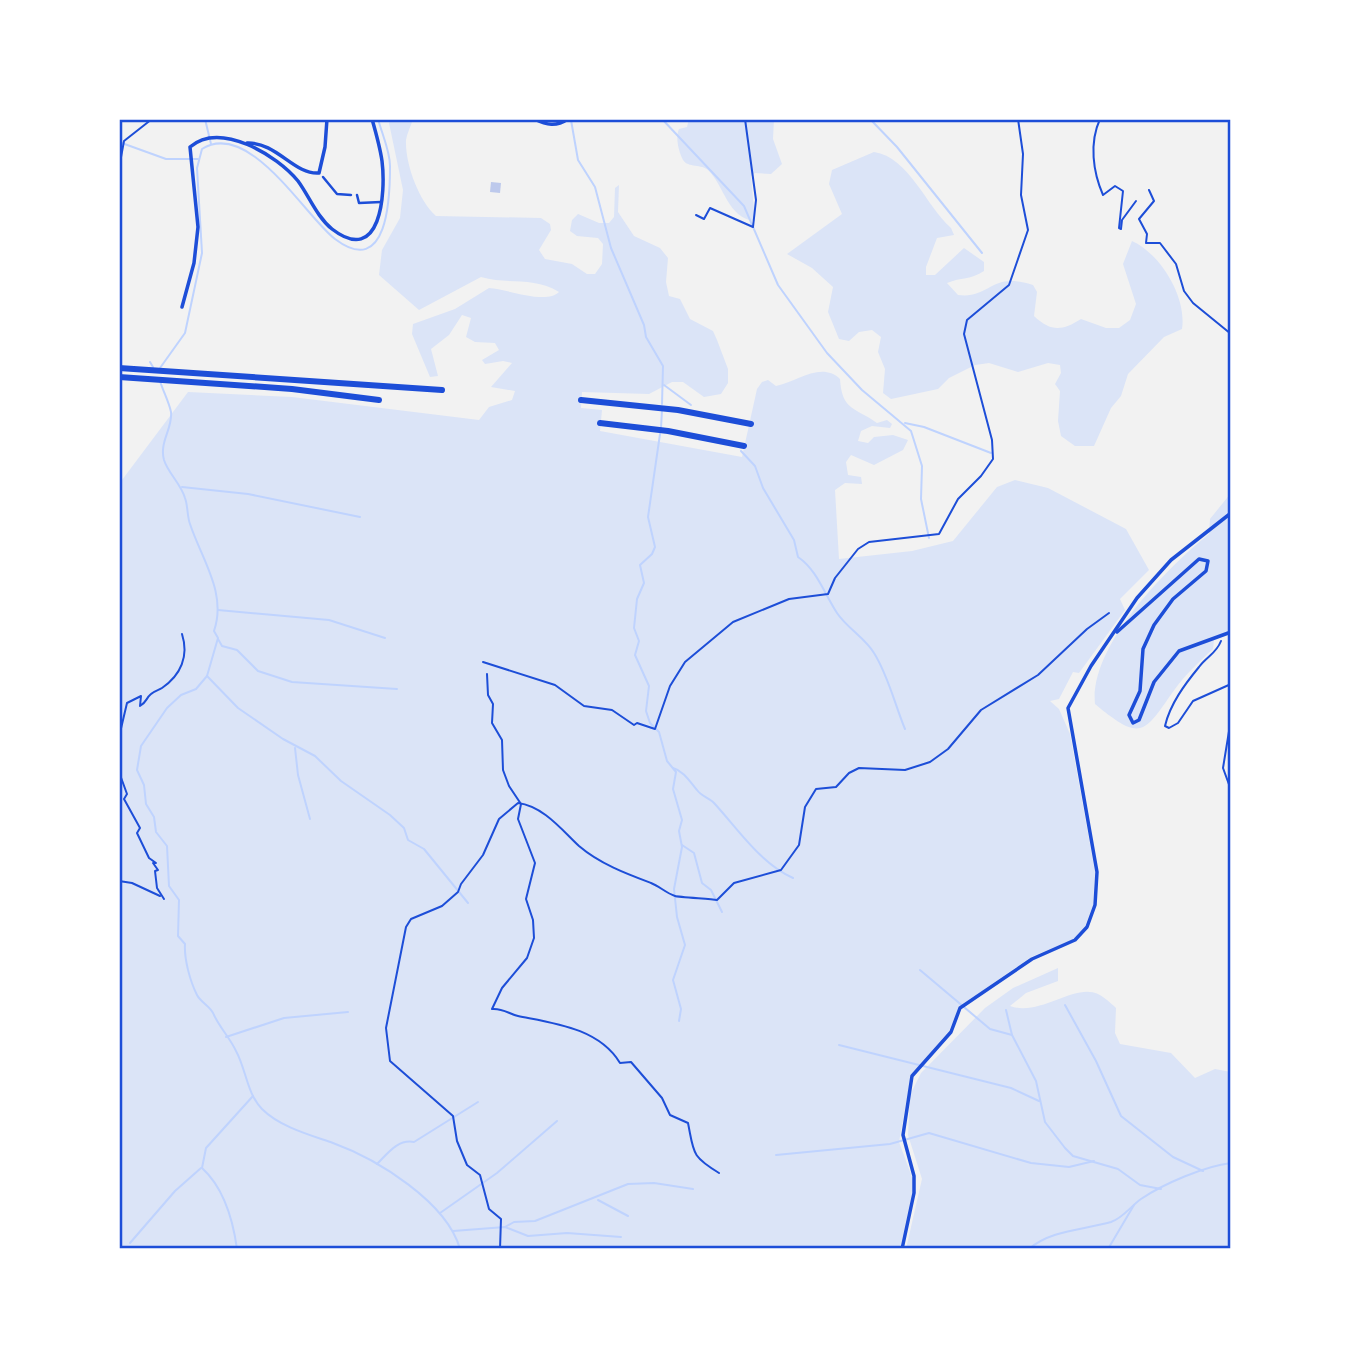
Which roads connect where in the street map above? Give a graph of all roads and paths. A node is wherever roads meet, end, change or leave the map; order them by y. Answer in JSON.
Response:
{"nodes":[{"id":1,"x":152,"y":119,"type":"edge"},
{"id":2,"x":327,"y":119,"type":"edge"},
{"id":3,"x":372,"y":119,"type":"edge"},
{"id":4,"x":534,"y":119,"type":"edge"},
{"id":5,"x":568,"y":119,"type":"edge"},
{"id":6,"x":745,"y":119,"type":"edge"},
{"id":7,"x":1018,"y":119,"type":"edge"},
{"id":8,"x":1100,"y":119,"type":"edge"},
{"id":9,"x":244,"y":143,"type":"junction"},
{"id":10,"x":119,"y":168,"type":"edge"},
{"id":11,"x":323,"y":177,"type":"dead end"},
{"id":12,"x":119,"y":183,"type":"edge"},
{"id":13,"x":1149,"y":190,"type":"dead end"},
{"id":14,"x":351,"y":195,"type":"dead end"},
{"id":15,"x":357,"y":195,"type":"dead end"},
{"id":16,"x":1136,"y":201,"type":"dead end"},
{"id":17,"x":381,"y":202,"type":"junction"},
{"id":18,"x":696,"y":215,"type":"dead end"},
{"id":19,"x":119,"y":236,"type":"edge"},
{"id":20,"x":182,"y":307,"type":"dead end"},
{"id":21,"x":1231,"y":334,"type":"edge"},
{"id":22,"x":119,"y":368,"type":"edge"},
{"id":23,"x":119,"y":377,"type":"edge"},
{"id":24,"x":442,"y":390,"type":"dead end"},
{"id":25,"x":379,"y":400,"type":"dead end"},
{"id":26,"x":581,"y":400,"type":"dead end"},
{"id":27,"x":600,"y":423,"type":"dead end"},
{"id":28,"x":751,"y":424,"type":"dead end"},
{"id":29,"x":744,"y":446,"type":"dead end"},
{"id":30,"x":1231,"y":513,"type":"edge"},
{"id":31,"x":1109,"y":613,"type":"dead end"},
{"id":32,"x":1231,"y":632,"type":"edge"},
{"id":33,"x":182,"y":634,"type":"dead end"},
{"id":34,"x":1224,"y":636,"type":"junction"},
{"id":35,"x":1111,"y":638,"type":"junction"},
{"id":36,"x":482,"y":662,"type":"dead end"},
{"id":37,"x":486,"y":674,"type":"dead end"},
{"id":38,"x":1231,"y":684,"type":"edge"},
{"id":39,"x":1231,"y":719,"type":"edge"},
{"id":40,"x":119,"y":737,"type":"edge"},
{"id":41,"x":119,"y":772,"type":"edge"},
{"id":42,"x":1231,"y":790,"type":"edge"},
{"id":43,"x":521,"y":804,"type":"junction"},
{"id":44,"x":119,"y":881,"type":"edge"},
{"id":45,"x":719,"y":1173,"type":"dead end"},
{"id":46,"x":500,"y":1249,"type":"edge"},
{"id":47,"x":902,"y":1249,"type":"edge"}],
"edges":[{"from":1,"to":10,"type":"path"},
{"from":2,"to":9,"type":"street"},
{"from":3,"to":17,"type":"street"},
{"from":4,"to":5,"type":"street"},
{"from":6,"to":18,"type":"path"},
{"from":7,"to":36,"type":"path"},
{"from":8,"to":16,"type":"path"},
{"from":9,"to":17,"type":"street"},
{"from":9,"to":20,"type":"street"},
{"from":11,"to":14,"type":"street"},
{"from":12,"to":19,"type":"path"},
{"from":13,"to":21,"type":"path"},
{"from":15,"to":17,"type":"street"},
{"from":22,"to":24,"type":"highway"},
{"from":23,"to":25,"type":"highway"},
{"from":26,"to":28,"type":"highway"},
{"from":27,"to":29,"type":"highway"},
{"from":30,"to":35,"type":"street"},
{"from":31,"to":43,"type":"path"},
{"from":32,"to":34,"type":"street"},
{"from":33,"to":40,"type":"path"},
{"from":34,"to":35,"type":"street"},
{"from":34,"to":38,"type":"path"},
{"from":35,"to":47,"type":"street"},
{"from":37,"to":43,"type":"path"},
{"from":39,"to":42,"type":"path"},
{"from":41,"to":44,"type":"path"},
{"from":43,"to":45,"type":"path"},
{"from":43,"to":46,"type":"path"}]}
